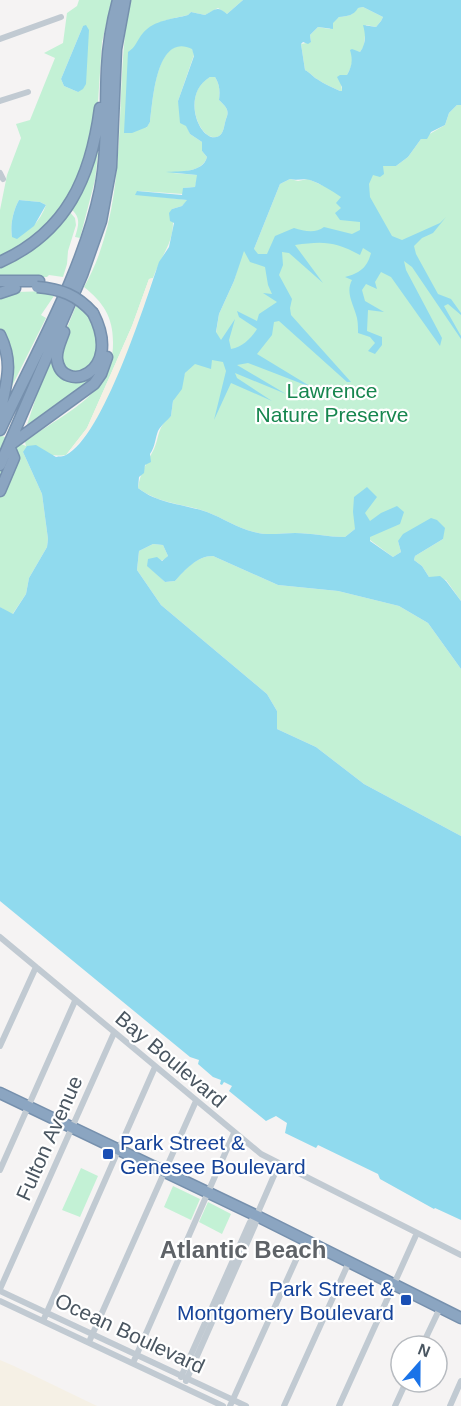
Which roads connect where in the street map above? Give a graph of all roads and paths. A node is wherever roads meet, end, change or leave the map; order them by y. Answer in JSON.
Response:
{"nodes":[{"id":1,"x":118,"y":0,"type":"edge"},
{"id":2,"x":126,"y":0,"type":"edge"},
{"id":3,"x":61,"y":17,"type":"dead end"},
{"id":4,"x":0,"y":39,"type":"edge"},
{"id":5,"x":109,"y":42,"type":"junction"},
{"id":6,"x":28,"y":92,"type":"dead end"},
{"id":7,"x":0,"y":101,"type":"edge"},
{"id":8,"x":106,"y":198,"type":"junction"},
{"id":9,"x":0,"y":261,"type":"edge"},
{"id":10,"x":0,"y":281,"type":"edge"},
{"id":11,"x":38,"y":284,"type":"junction"},
{"id":12,"x":0,"y":290,"type":"edge"},
{"id":13,"x":95,"y":310,"type":"junction"},
{"id":14,"x":0,"y":335,"type":"edge"},
{"id":15,"x":0,"y":415,"type":"edge"},
{"id":16,"x":0,"y":430,"type":"edge"},
{"id":17,"x":4,"y":448,"type":"edge"},
{"id":18,"x":2,"y":469,"type":"edge"},
{"id":19,"x":0,"y":491,"type":"edge"},
{"id":20,"x":0,"y":937,"type":"edge"},
{"id":21,"x":36,"y":967,"type":"junction"},
{"id":22,"x":75,"y":1001,"type":"junction"},
{"id":23,"x":114,"y":1033,"type":"junction"},
{"id":24,"x":0,"y":1046,"type":"edge"},
{"id":25,"x":155,"y":1067,"type":"junction"},
{"id":26,"x":0,"y":1093,"type":"edge"},
{"id":27,"x":196,"y":1101,"type":"junction"},
{"id":28,"x":28,"y":1106,"type":"junction"},
{"id":29,"x":72,"y":1128,"type":"junction"},
{"id":30,"x":234,"y":1133,"type":"junction"},
{"id":31,"x":119,"y":1150,"type":"junction"},
{"id":32,"x":279,"y":1164,"type":"junction"},
{"id":33,"x":0,"y":1170,"type":"edge"},
{"id":34,"x":165,"y":1172,"type":"junction"},
{"id":35,"x":209,"y":1193,"type":"junction"},
{"id":36,"x":257,"y":1216,"type":"junction"},
{"id":37,"x":417,"y":1233,"type":"junction"},
{"id":38,"x":305,"y":1240,"type":"junction"},
{"id":39,"x":461,"y":1255,"type":"edge"},
{"id":40,"x":349,"y":1262,"type":"junction"},
{"id":41,"x":394,"y":1285,"type":"junction"},
{"id":42,"x":0,"y":1290,"type":"edge"},
{"id":43,"x":0,"y":1301,"type":"edge"},
{"id":44,"x":440,"y":1308,"type":"junction"},
{"id":45,"x":46,"y":1312,"type":"junction"},
{"id":46,"x":461,"y":1318,"type":"edge"},
{"id":47,"x":42,"y":1321,"type":"junction"},
{"id":48,"x":93,"y":1334,"type":"junction"},
{"id":49,"x":428,"y":1334,"type":"edge"},
{"id":50,"x":89,"y":1342,"type":"junction"},
{"id":51,"x":136,"y":1354,"type":"junction"},
{"id":52,"x":132,"y":1363,"type":"junction"},
{"id":53,"x":184,"y":1377,"type":"junction"},
{"id":54,"x":461,"y":1381,"type":"edge"},
{"id":55,"x":181,"y":1386,"type":"junction"},
{"id":56,"x":231,"y":1403,"type":"edge"},
{"id":57,"x":223,"y":1406,"type":"edge"},
{"id":58,"x":246,"y":1406,"type":"edge"},
{"id":59,"x":284,"y":1406,"type":"edge"},
{"id":60,"x":339,"y":1406,"type":"edge"},
{"id":61,"x":450,"y":1406,"type":"edge"}],
"edges":[{"from":1,"to":5,"type":"highway"},
{"from":2,"to":8,"type":"highway"},
{"from":3,"to":4,"type":"street"},
{"from":5,"to":9,"type":"highway"},
{"from":5,"to":16,"type":"highway"},
{"from":6,"to":7,"type":"street"},
{"from":8,"to":13,"type":"highway"},
{"from":8,"to":17,"type":"highway"},
{"from":10,"to":11,"type":"highway"},
{"from":11,"to":12,"type":"highway"},
{"from":11,"to":13,"type":"highway","bridge":true},
{"from":13,"to":17,"type":"highway"},
{"from":14,"to":15,"type":"highway"},
{"from":17,"to":18,"type":"highway"},
{"from":17,"to":19,"type":"highway"},
{"from":20,"to":21,"type":"street","name":"Bay Boulevard"},
{"from":21,"to":22,"type":"street","name":"Bay Boulevard"},
{"from":21,"to":24,"type":"street"},
{"from":22,"to":23,"type":"street","name":"Bay Boulevard"},
{"from":22,"to":28,"type":"street"},
{"from":23,"to":25,"type":"street","name":"Bay Boulevard"},
{"from":23,"to":29,"type":"street","name":"Fulton Avenue"},
{"from":25,"to":27,"type":"street","name":"Bay Boulevard"},
{"from":25,"to":31,"type":"street"},
{"from":26,"to":28,"type":"highway"},
{"from":27,"to":30,"type":"street","name":"Bay Boulevard"},
{"from":27,"to":34,"type":"street"},
{"from":28,"to":29,"type":"highway"},
{"from":28,"to":33,"type":"street"},
{"from":29,"to":31,"type":"highway"},
{"from":29,"to":42,"type":"street","name":"Fulton Avenue"},
{"from":30,"to":32,"type":"street","name":"Bay Boulevard"},
{"from":30,"to":35,"type":"street"},
{"from":31,"to":34,"type":"highway"},
{"from":31,"to":45,"type":"street"},
{"from":32,"to":36,"type":"street"},
{"from":32,"to":37,"type":"street","name":"Bay Boulevard"},
{"from":34,"to":35,"type":"highway"},
{"from":34,"to":48,"type":"street"},
{"from":35,"to":36,"type":"highway"},
{"from":35,"to":51,"type":"street"},
{"from":36,"to":38,"type":"highway"},
{"from":36,"to":53,"type":"street"},
{"from":37,"to":39,"type":"street","name":"Bay Boulevard"},
{"from":37,"to":41,"type":"street"},
{"from":38,"to":40,"type":"highway"},
{"from":38,"to":56,"type":"street"},
{"from":40,"to":41,"type":"highway"},
{"from":40,"to":59,"type":"street"},
{"from":41,"to":44,"type":"highway"},
{"from":41,"to":60,"type":"street"},
{"from":42,"to":45,"type":"street","name":"Ocean Boulevard"},
{"from":43,"to":47,"type":"street","name":"Ocean Boulevard"},
{"from":44,"to":46,"type":"highway"},
{"from":44,"to":49,"type":"street"},
{"from":45,"to":47,"type":"street"},
{"from":45,"to":48,"type":"street","name":"Ocean Boulevard"},
{"from":47,"to":50,"type":"street","name":"Ocean Boulevard"},
{"from":48,"to":50,"type":"street"},
{"from":48,"to":51,"type":"street","name":"Ocean Boulevard"},
{"from":50,"to":52,"type":"street","name":"Ocean Boulevard"},
{"from":51,"to":52,"type":"street"},
{"from":51,"to":53,"type":"street","name":"Ocean Boulevard"},
{"from":52,"to":55,"type":"street","name":"Ocean Boulevard"},
{"from":53,"to":55,"type":"street"},
{"from":53,"to":56,"type":"street","name":"Ocean Boulevard"},
{"from":54,"to":61,"type":"street"},
{"from":55,"to":57,"type":"street","name":"Ocean Boulevard"},
{"from":56,"to":58,"type":"street","name":"Ocean Boulevard"}]}
